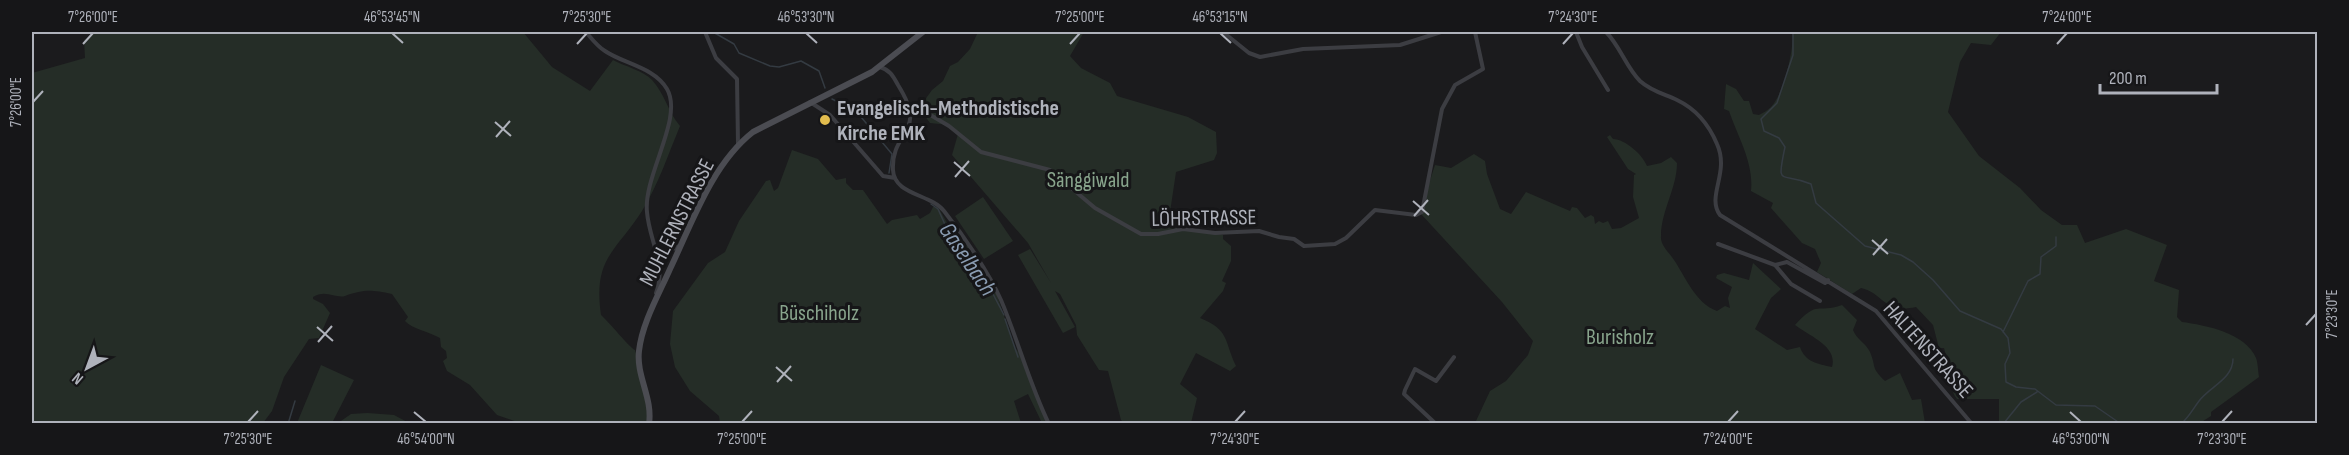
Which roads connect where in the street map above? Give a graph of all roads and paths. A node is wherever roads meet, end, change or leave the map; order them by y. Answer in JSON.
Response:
{"nodes":[{"id":1,"x":586,"y":32,"type":"edge"},
{"id":2,"x":705,"y":32,"type":"edge"},
{"id":3,"x":923,"y":32,"type":"edge"},
{"id":4,"x":1223,"y":32,"type":"edge"},
{"id":5,"x":1441,"y":32,"type":"edge"},
{"id":6,"x":1475,"y":32,"type":"edge"},
{"id":7,"x":1576,"y":32,"type":"edge"},
{"id":8,"x":1606,"y":32,"type":"edge"},
{"id":9,"x":890,"y":60,"type":"junction"},
{"id":10,"x":880,"y":67,"type":"junction"},
{"id":11,"x":890,"y":71,"type":"junction"},
{"id":12,"x":1608,"y":90,"type":"dead end"},
{"id":13,"x":810,"y":102,"type":"junction"},
{"id":14,"x":911,"y":107,"type":"junction"},
{"id":15,"x":738,"y":145,"type":"junction"},
{"id":16,"x":895,"y":178,"type":"junction"},
{"id":17,"x":682,"y":244,"type":"junction"},
{"id":18,"x":1718,"y":244,"type":"dead end"},
{"id":19,"x":655,"y":249,"type":"junction"},
{"id":20,"x":1775,"y":265,"type":"junction"},
{"id":21,"x":1828,"y":280,"type":"junction"},
{"id":22,"x":1820,"y":301,"type":"dead end"},
{"id":23,"x":652,"y":309,"type":"junction"},
{"id":24,"x":1454,"y":357,"type":"dead end"},
{"id":25,"x":649,"y":423,"type":"edge"},
{"id":26,"x":1048,"y":423,"type":"edge"},
{"id":27,"x":1436,"y":423,"type":"edge"},
{"id":28,"x":1972,"y":423,"type":"edge"}],
"edges":[{"from":1,"to":19,"type":"street"},
{"from":2,"to":15,"type":"street"},
{"from":3,"to":9,"type":"street","name":"MUHLERNSTRASSE"},
{"from":4,"to":5,"type":"street"},
{"from":6,"to":14,"type":"street","name":"LÖHRSTRASSE"},
{"from":7,"to":12,"type":"street"},
{"from":8,"to":21,"type":"street","name":"HALTENSTRASSE"},
{"from":9,"to":10,"type":"street","name":"MUHLERNSTRASSE"},
{"from":9,"to":11,"type":"street"},
{"from":10,"to":11,"type":"street"},
{"from":10,"to":13,"type":"street","name":"MUHLERNSTRASSE"},
{"from":11,"to":14,"type":"street"},
{"from":13,"to":15,"type":"street","name":"MUHLERNSTRASSE"},
{"from":13,"to":16,"type":"street"},
{"from":14,"to":16,"type":"street"},
{"from":15,"to":17,"type":"street","name":"MUHLERNSTRASSE"},
{"from":16,"to":26,"type":"street"},
{"from":17,"to":19,"type":"street"},
{"from":17,"to":23,"type":"street","name":"MUHLERNSTRASSE"},
{"from":18,"to":20,"type":"street","name":"HALTENSTRASSE"},
{"from":19,"to":23,"type":"street"},
{"from":20,"to":21,"type":"street","name":"HALTENSTRASSE"},
{"from":20,"to":22,"type":"street","name":"HALTENSTRASSE"},
{"from":21,"to":28,"type":"street","name":"HALTENSTRASSE"},
{"from":23,"to":25,"type":"street","name":"MUHLERNSTRASSE"},
{"from":24,"to":27,"type":"street"}]}
